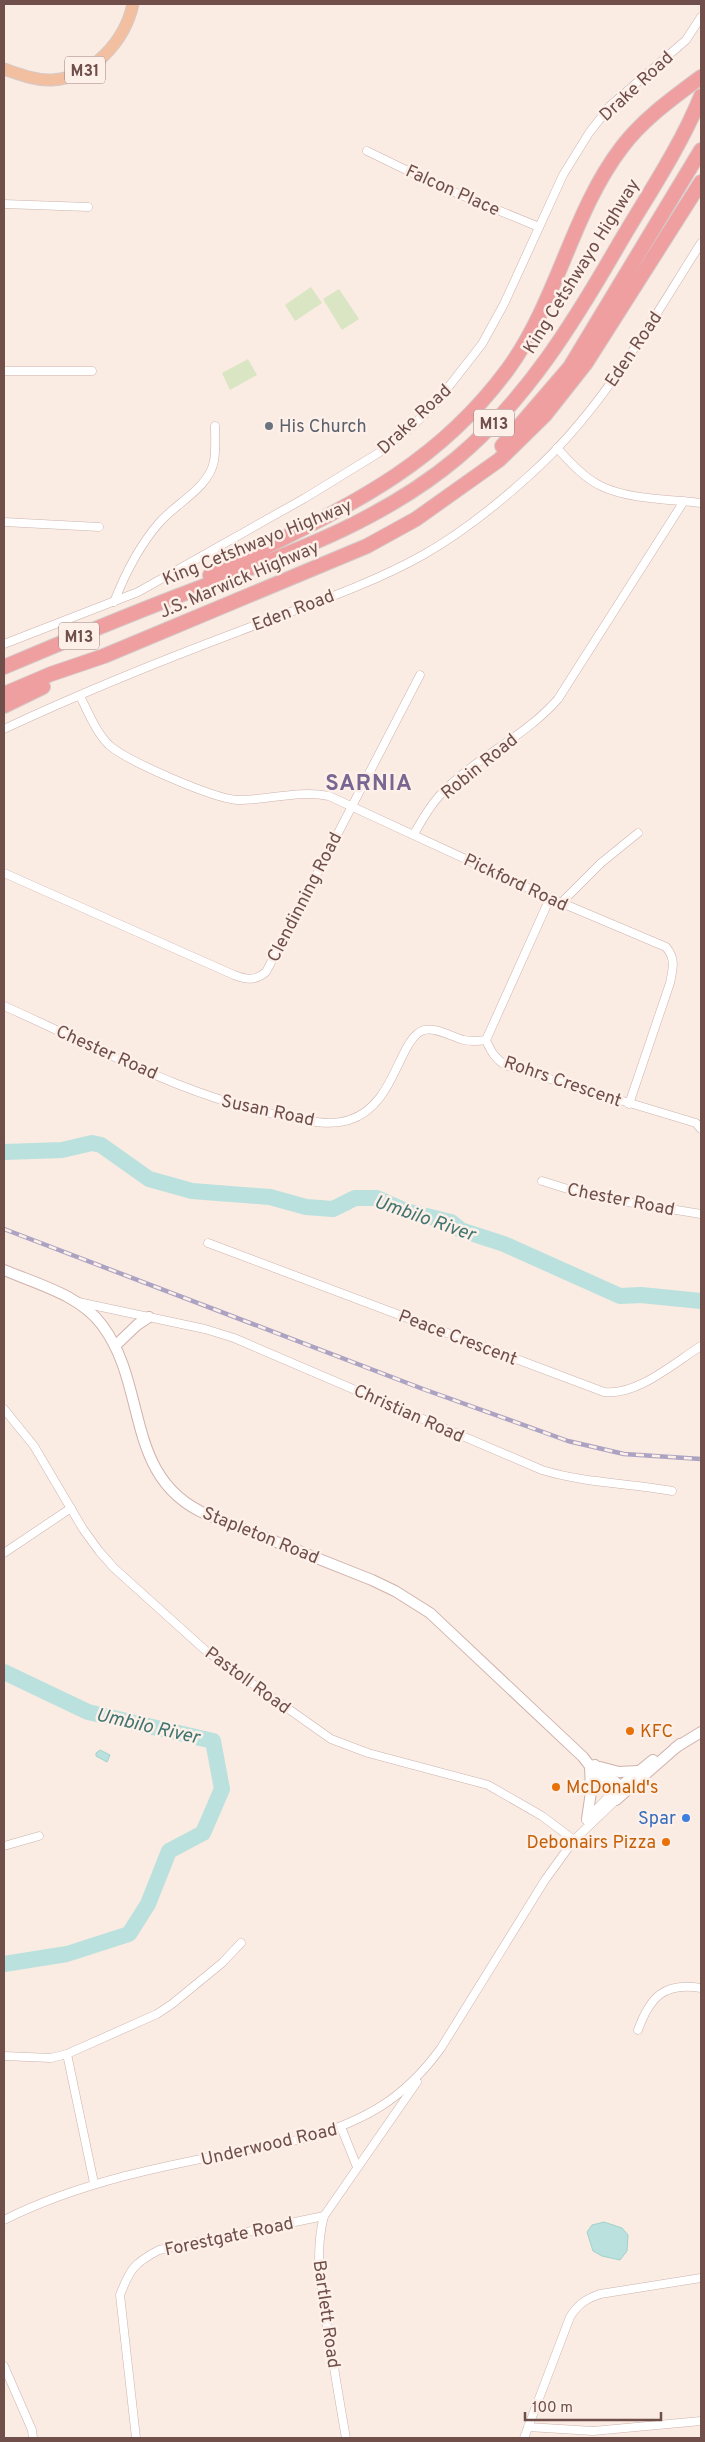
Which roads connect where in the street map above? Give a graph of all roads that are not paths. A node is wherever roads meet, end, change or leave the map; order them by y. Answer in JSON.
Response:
{"nodes":[{"id":1,"x":133,"y":4,"type":"edge"},
{"id":2,"x":701,"y":17,"type":"edge"},
{"id":3,"x":4,"y":69,"type":"edge"},
{"id":4,"x":701,"y":77,"type":"edge"},
{"id":5,"x":701,"y":96,"type":"edge"},
{"id":6,"x":701,"y":150,"type":"edge"},
{"id":7,"x":367,"y":151,"type":"dead end"},
{"id":8,"x":701,"y":182,"type":"edge"},
{"id":9,"x":4,"y":204,"type":"edge"},
{"id":10,"x":88,"y":207,"type":"dead end"},
{"id":11,"x":539,"y":227,"type":"junction"},
{"id":12,"x":701,"y":243,"type":"edge"},
{"id":13,"x":4,"y":371,"type":"edge"},
{"id":14,"x":92,"y":371,"type":"dead end"},
{"id":15,"x":216,"y":426,"type":"dead end"},
{"id":16,"x":557,"y":448,"type":"junction"},
{"id":17,"x":476,"y":474,"type":"junction"},
{"id":18,"x":684,"y":501,"type":"junction"},
{"id":19,"x":699,"y":503,"type":"edge"},
{"id":20,"x":4,"y":522,"type":"edge"},
{"id":21,"x":99,"y":527,"type":"dead end"},
{"id":22,"x":114,"y":602,"type":"junction"},
{"id":23,"x":154,"y":605,"type":"junction"},
{"id":24,"x":4,"y":644,"type":"edge"},
{"id":25,"x":104,"y":656,"type":"junction"},
{"id":26,"x":4,"y":667,"type":"edge"},
{"id":27,"x":420,"y":675,"type":"dead end"},
{"id":28,"x":4,"y":694,"type":"edge"},
{"id":29,"x":80,"y":696,"type":"junction"},
{"id":30,"x":4,"y":706,"type":"edge"},
{"id":31,"x":4,"y":729,"type":"edge"},
{"id":32,"x":351,"y":805,"type":"junction"},
{"id":33,"x":638,"y":833,"type":"dead end"},
{"id":34,"x":414,"y":834,"type":"junction"},
{"id":35,"x":4,"y":873,"type":"edge"},
{"id":36,"x":550,"y":898,"type":"junction"},
{"id":37,"x":561,"y":903,"type":"junction"},
{"id":38,"x":674,"y":964,"type":"joint"},
{"id":39,"x":4,"y":1006,"type":"edge"},
{"id":40,"x":486,"y":1040,"type":"junction"},
{"id":41,"x":211,"y":1098,"type":"joint"},
{"id":42,"x":629,"y":1104,"type":"junction"},
{"id":43,"x":701,"y":1129,"type":"edge"},
{"id":44,"x":542,"y":1181,"type":"dead end"},
{"id":45,"x":701,"y":1214,"type":"edge"},
{"id":46,"x":208,"y":1243,"type":"dead end"},
{"id":47,"x":4,"y":1270,"type":"edge"},
{"id":48,"x":78,"y":1302,"type":"junction"},
{"id":49,"x":149,"y":1317,"type":"junction"},
{"id":50,"x":115,"y":1346,"type":"junction"},
{"id":51,"x":701,"y":1346,"type":"edge"},
{"id":52,"x":4,"y":1409,"type":"edge"},
{"id":53,"x":672,"y":1491,"type":"dead end"},
{"id":54,"x":71,"y":1508,"type":"junction"},
{"id":55,"x":4,"y":1553,"type":"edge"},
{"id":56,"x":701,"y":1732,"type":"edge"},
{"id":57,"x":680,"y":1744,"type":"junction"},
{"id":58,"x":589,"y":1762,"type":"junction"},
{"id":59,"x":638,"y":1771,"type":"junction"},
{"id":60,"x":623,"y":1789,"type":"junction"},
{"id":61,"x":614,"y":1797,"type":"junction"},
{"id":62,"x":587,"y":1819,"type":"junction"},
{"id":63,"x":39,"y":1836,"type":"dead end"},
{"id":64,"x":577,"y":1838,"type":"junction"},
{"id":65,"x":4,"y":1846,"type":"edge"},
{"id":66,"x":241,"y":1943,"type":"dead end"},
{"id":67,"x":701,"y":1988,"type":"edge"},
{"id":68,"x":638,"y":2030,"type":"dead end"},
{"id":69,"x":67,"y":2054,"type":"junction"},
{"id":70,"x":4,"y":2056,"type":"edge"},
{"id":71,"x":424,"y":2071,"type":"junction"},
{"id":72,"x":341,"y":2128,"type":"junction"},
{"id":73,"x":358,"y":2167,"type":"junction"},
{"id":74,"x":94,"y":2183,"type":"junction"},
{"id":75,"x":324,"y":2216,"type":"junction"},
{"id":76,"x":4,"y":2220,"type":"edge"},
{"id":77,"x":701,"y":2278,"type":"edge"},
{"id":78,"x":4,"y":2366,"type":"edge"},
{"id":79,"x":701,"y":2421,"type":"edge"},
{"id":80,"x":528,"y":2427,"type":"junction"},
{"id":81,"x":33,"y":2438,"type":"edge"},
{"id":82,"x":136,"y":2438,"type":"edge"},
{"id":83,"x":346,"y":2438,"type":"edge"},
{"id":84,"x":524,"y":2438,"type":"edge"}],
"edges":[{"from":1,"to":3,"type":"main road","number":"M31"},
{"from":2,"to":11,"type":"street","name":"Drake Road"},
{"from":4,"to":23,"type":"highway"},
{"from":5,"to":23,"type":"highway","name":"King Cetshwayo Highway","number":"M13"},
{"from":6,"to":17,"type":"highway","number":"M13"},
{"from":7,"to":11,"type":"street","name":"Falcon Place"},
{"from":8,"to":17,"type":"highway"},
{"from":9,"to":10,"type":"street"},
{"from":11,"to":22,"type":"street","name":"Drake Road"},
{"from":12,"to":16,"type":"street","name":"Eden Road"},
{"from":13,"to":14,"type":"street"},
{"from":15,"to":22,"type":"street"},
{"from":16,"to":18,"type":"street"},
{"from":16,"to":29,"type":"street","name":"Eden Road"},
{"from":17,"to":25,"type":"highway","name":"J.S. Marwick Highway","number":"M13"},
{"from":18,"to":19,"type":"street"},
{"from":18,"to":34,"type":"street","name":"Robin Road"},
{"from":20,"to":21,"type":"street"},
{"from":22,"to":24,"type":"street","name":"Drake Road"},
{"from":23,"to":26,"type":"highway","name":"J.S. Marwick Highway","number":"M13"},
{"from":25,"to":28,"type":"highway","name":"J.S. Marwick Highway","number":"M13"},
{"from":25,"to":30,"type":"highway"},
{"from":27,"to":32,"type":"street","name":"Clendinning Road"},
{"from":29,"to":31,"type":"street","name":"Eden Road"},
{"from":29,"to":32,"type":"street","name":"Pickford Road"},
{"from":32,"to":34,"type":"street","name":"Pickford Road"},
{"from":32,"to":35,"type":"street","name":"Clendinning Road"},
{"from":33,"to":37,"type":"street"},
{"from":34,"to":36,"type":"street","name":"Pickford Road"},
{"from":36,"to":37,"type":"street","name":"Pickford Road"},
{"from":36,"to":40,"type":"street","name":"Rohrs Crescent"},
{"from":37,"to":38,"type":"street","name":"Pickford Road"},
{"from":38,"to":42,"type":"street","name":"Rohrs Crescent"},
{"from":39,"to":41,"type":"street","name":"Chester Road"},
{"from":40,"to":41,"type":"street","name":"Susan Road"},
{"from":40,"to":42,"type":"street","name":"Rohrs Crescent"},
{"from":42,"to":43,"type":"street"},
{"from":44,"to":45,"type":"street","name":"Chester Road"},
{"from":46,"to":51,"type":"street","name":"Peace Crescent"},
{"from":47,"to":48,"type":"main road","name":"Stapleton Road"},
{"from":48,"to":49,"type":"street","name":"Christian Road"},
{"from":48,"to":50,"type":"main road","name":"Stapleton Road"},
{"from":49,"to":50,"type":"main road"},
{"from":49,"to":53,"type":"street","name":"Christian Road"},
{"from":50,"to":58,"type":"main road","name":"Stapleton Road"},
{"from":52,"to":54,"type":"street","name":"Pastoll Road"},
{"from":54,"to":55,"type":"street"},
{"from":54,"to":64,"type":"street","name":"Pastoll Road"},
{"from":56,"to":57,"type":"main road","name":"Underwood Road"},
{"from":57,"to":59,"type":"main road","name":"Underwood Road"},
{"from":57,"to":60,"type":"main road","name":"Underwood Road"},
{"from":58,"to":59,"type":"main road"},
{"from":58,"to":60,"type":"main road","name":"Stapleton Road"},
{"from":58,"to":61,"type":"main road","name":"Stapleton Road"},
{"from":58,"to":62,"type":"main road"},
{"from":59,"to":60,"type":"main road","name":"Underwood Road"},
{"from":60,"to":61,"type":"main road","name":"Underwood Road"},
{"from":61,"to":62,"type":"street","name":"Underwood Road"},
{"from":61,"to":64,"type":"street","name":"Underwood Road"},
{"from":62,"to":64,"type":"street","name":"Underwood Road"},
{"from":63,"to":65,"type":"street"},
{"from":64,"to":71,"type":"street","name":"Underwood Road"},
{"from":66,"to":69,"type":"street"},
{"from":67,"to":68,"type":"street"},
{"from":69,"to":70,"type":"street"},
{"from":69,"to":74,"type":"street"},
{"from":71,"to":72,"type":"street","name":"Underwood Road"},
{"from":71,"to":73,"type":"street","name":"Bartlett Road"},
{"from":72,"to":73,"type":"street"},
{"from":72,"to":74,"type":"street","name":"Underwood Road"},
{"from":73,"to":75,"type":"street","name":"Bartlett Road"},
{"from":74,"to":76,"type":"street","name":"Underwood Road"},
{"from":75,"to":82,"type":"street","name":"Forestgate Road"},
{"from":75,"to":83,"type":"street","name":"Bartlett Road"},
{"from":77,"to":80,"type":"street"},
{"from":78,"to":81,"type":"street"},
{"from":79,"to":80,"type":"street"},
{"from":80,"to":84,"type":"street"}]}
